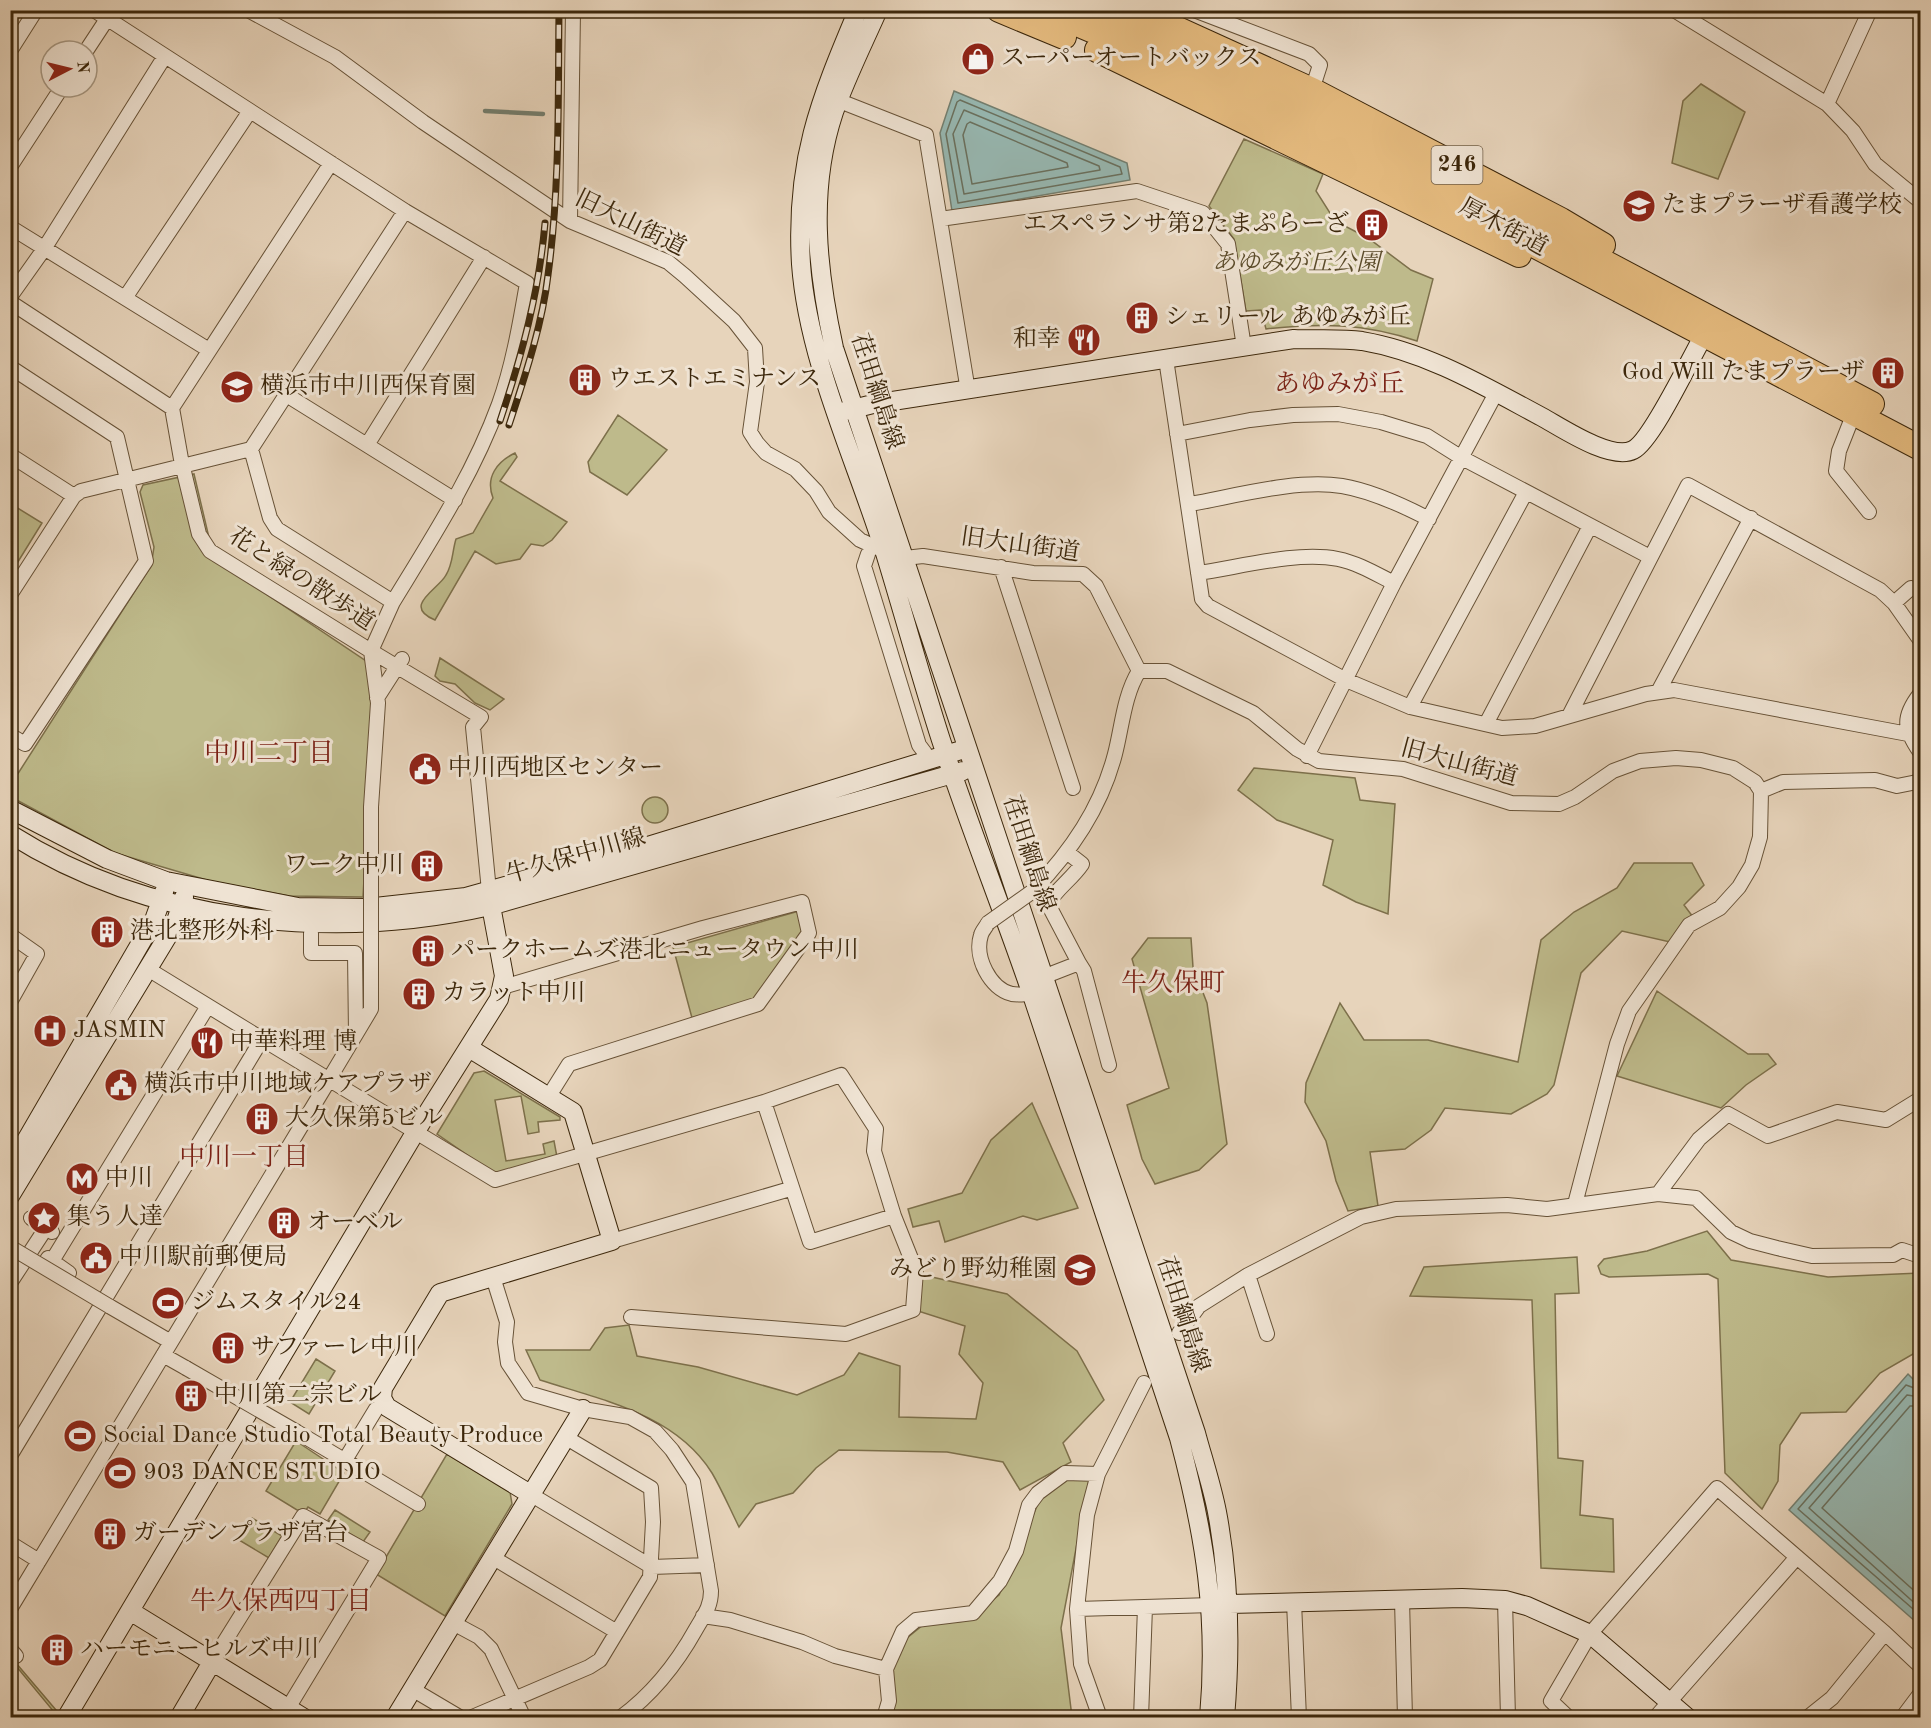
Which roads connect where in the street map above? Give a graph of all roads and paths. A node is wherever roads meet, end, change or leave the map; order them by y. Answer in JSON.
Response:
{"nodes":[{"id":1,"x":36,"y":10,"type":"edge"},
{"id":2,"x":94,"y":10,"type":"edge"},
{"id":3,"x":248,"y":10,"type":"edge"},
{"id":4,"x":573,"y":10,"type":"edge"},
{"id":5,"x":858,"y":10,"type":"edge"},
{"id":6,"x":878,"y":10,"type":"edge"},
{"id":7,"x":999,"y":10,"type":"edge"},
{"id":8,"x":1044,"y":10,"type":"edge"},
{"id":9,"x":1092,"y":10,"type":"edge"},
{"id":10,"x":1136,"y":10,"type":"edge"},
{"id":11,"x":1194,"y":10,"type":"edge"},
{"id":12,"x":1674,"y":10,"type":"edge"},
{"id":13,"x":1870,"y":10,"type":"edge"},
{"id":14,"x":106,"y":19,"type":"junction"},
{"id":15,"x":94,"y":39,"type":"edge"},
{"id":16,"x":10,"y":51,"type":"edge"},
{"id":17,"x":165,"y":56,"type":"junction"},
{"id":18,"x":1312,"y":90,"type":"junction"},
{"id":19,"x":831,"y":98,"type":"junction"},
{"id":20,"x":54,"y":99,"type":"edge"},
{"id":21,"x":1827,"y":104,"type":"junction"},
{"id":22,"x":250,"y":111,"type":"junction"},
{"id":23,"x":331,"y":163,"type":"junction"},
{"id":24,"x":10,"y":167,"type":"edge"},
{"id":25,"x":1920,"y":201,"type":"edge"},
{"id":26,"x":405,"y":211,"type":"junction"},
{"id":27,"x":940,"y":219,"type":"junction"},
{"id":28,"x":570,"y":221,"type":"junction"},
{"id":29,"x":10,"y":227,"type":"edge"},
{"id":30,"x":42,"y":251,"type":"junction"},
{"id":31,"x":484,"y":257,"type":"junction"},
{"id":32,"x":1624,"y":282,"type":"junction"},
{"id":33,"x":10,"y":297,"type":"edge"},
{"id":34,"x":125,"y":298,"type":"junction"},
{"id":35,"x":10,"y":302,"type":"edge"},
{"id":36,"x":1704,"y":335,"type":"junction"},
{"id":37,"x":1764,"y":346,"type":"junction"},
{"id":38,"x":1244,"y":347,"type":"junction"},
{"id":39,"x":209,"y":350,"type":"junction"},
{"id":40,"x":1166,"y":359,"type":"junction"},
{"id":41,"x":10,"y":367,"type":"edge"},
{"id":42,"x":968,"y":391,"type":"junction"},
{"id":43,"x":1496,"y":393,"type":"junction"},
{"id":44,"x":285,"y":394,"type":"junction"},
{"id":45,"x":172,"y":408,"type":"junction"},
{"id":46,"x":846,"y":411,"type":"junction"},
{"id":47,"x":1854,"y":413,"type":"junction"},
{"id":48,"x":1920,"y":430,"type":"edge"},
{"id":49,"x":1177,"y":434,"type":"junction"},
{"id":50,"x":367,"y":445,"type":"junction"},
{"id":51,"x":1920,"y":448,"type":"edge"},
{"id":52,"x":251,"y":449,"type":"junction"},
{"id":53,"x":10,"y":455,"type":"edge"},
{"id":54,"x":1462,"y":458,"type":"junction"},
{"id":55,"x":129,"y":479,"type":"junction"},
{"id":56,"x":1526,"y":492,"type":"junction"},
{"id":57,"x":74,"y":496,"type":"junction"},
{"id":58,"x":455,"y":500,"type":"junction"},
{"id":59,"x":1190,"y":504,"type":"junction"},
{"id":60,"x":1869,"y":512,"type":"dead end"},
{"id":61,"x":1751,"y":518,"type":"junction"},
{"id":62,"x":1429,"y":519,"type":"junction"},
{"id":63,"x":1590,"y":526,"type":"junction"},
{"id":64,"x":876,"y":552,"type":"junction"},
{"id":65,"x":1650,"y":557,"type":"junction"},
{"id":66,"x":905,"y":558,"type":"junction"},
{"id":67,"x":1001,"y":567,"type":"junction"},
{"id":68,"x":1198,"y":573,"type":"junction"},
{"id":69,"x":1394,"y":583,"type":"junction"},
{"id":70,"x":1911,"y":588,"type":"dead end"},
{"id":71,"x":10,"y":595,"type":"edge"},
{"id":72,"x":393,"y":602,"type":"junction"},
{"id":73,"x":1894,"y":603,"type":"junction"},
{"id":74,"x":1920,"y":640,"type":"edge"},
{"id":75,"x":371,"y":651,"type":"junction"},
{"id":76,"x":399,"y":663,"type":"junction"},
{"id":77,"x":1139,"y":671,"type":"junction"},
{"id":78,"x":1346,"y":680,"type":"junction"},
{"id":79,"x":1658,"y":692,"type":"junction"},
{"id":80,"x":1920,"y":695,"type":"edge"},
{"id":81,"x":377,"y":698,"type":"junction"},
{"id":82,"x":1410,"y":707,"type":"junction"},
{"id":83,"x":1569,"y":716,"type":"junction"},
{"id":84,"x":1486,"y":724,"type":"junction"},
{"id":85,"x":1908,"y":734,"type":"junction"},
{"id":86,"x":10,"y":735,"type":"edge"},
{"id":87,"x":968,"y":748,"type":"junction"},
{"id":88,"x":1920,"y":752,"type":"edge"},
{"id":89,"x":925,"y":753,"type":"dead end"},
{"id":90,"x":946,"y":754,"type":"junction"},
{"id":91,"x":1307,"y":756,"type":"junction"},
{"id":92,"x":974,"y":768,"type":"junction"},
{"id":93,"x":952,"y":774,"type":"junction"},
{"id":94,"x":1920,"y":778,"type":"edge"},
{"id":95,"x":1072,"y":788,"type":"dead end"},
{"id":96,"x":1761,"y":791,"type":"junction"},
{"id":97,"x":10,"y":809,"type":"edge"},
{"id":98,"x":10,"y":834,"type":"edge"},
{"id":99,"x":1068,"y":853,"type":"junction"},
{"id":100,"x":166,"y":881,"type":"junction"},
{"id":101,"x":187,"y":886,"type":"junction"},
{"id":102,"x":490,"y":898,"type":"junction"},
{"id":103,"x":161,"y":902,"type":"junction"},
{"id":104,"x":182,"y":906,"type":"junction"},
{"id":105,"x":311,"y":933,"type":"dead end"},
{"id":106,"x":10,"y":935,"type":"edge"},
{"id":107,"x":1079,"y":963,"type":"junction"},
{"id":108,"x":156,"y":974,"type":"dead end"},
{"id":109,"x":1043,"y":977,"type":"junction"},
{"id":110,"x":503,"y":987,"type":"junction"},
{"id":111,"x":1031,"y":994,"type":"junction"},
{"id":112,"x":10,"y":1002,"type":"edge"},
{"id":113,"x":208,"y":1006,"type":"junction"},
{"id":114,"x":356,"y":1034,"type":"junction"},
{"id":115,"x":262,"y":1039,"type":"junction"},
{"id":116,"x":469,"y":1048,"type":"junction"},
{"id":117,"x":1109,"y":1065,"type":"dead end"},
{"id":118,"x":549,"y":1096,"type":"junction"},
{"id":119,"x":1920,"y":1099,"type":"edge"},
{"id":120,"x":764,"y":1102,"type":"junction"},
{"id":121,"x":416,"y":1131,"type":"junction"},
{"id":122,"x":585,"y":1154,"type":"junction"},
{"id":123,"x":17,"y":1159,"type":"edge"},
{"id":124,"x":790,"y":1189,"type":"junction"},
{"id":125,"x":1658,"y":1194,"type":"junction"},
{"id":126,"x":10,"y":1196,"type":"edge"},
{"id":127,"x":1575,"y":1204,"type":"junction"},
{"id":128,"x":894,"y":1216,"type":"junction"},
{"id":129,"x":31,"y":1218,"type":"dead end"},
{"id":130,"x":46,"y":1228,"type":"junction"},
{"id":131,"x":66,"y":1235,"type":"junction"},
{"id":132,"x":612,"y":1241,"type":"junction"},
{"id":133,"x":10,"y":1247,"type":"edge"},
{"id":134,"x":1920,"y":1256,"type":"edge"},
{"id":135,"x":69,"y":1274,"type":"dead end"},
{"id":136,"x":1248,"y":1275,"type":"junction"},
{"id":137,"x":493,"y":1277,"type":"junction"},
{"id":138,"x":10,"y":1283,"type":"edge"},
{"id":139,"x":631,"y":1317,"type":"dead end"},
{"id":140,"x":1179,"y":1333,"type":"dead end"},
{"id":141,"x":1267,"y":1334,"type":"dead end"},
{"id":142,"x":166,"y":1349,"type":"junction"},
{"id":143,"x":1144,"y":1383,"type":"dead end"},
{"id":144,"x":376,"y":1409,"type":"dead end"},
{"id":145,"x":583,"y":1409,"type":"junction"},
{"id":146,"x":565,"y":1437,"type":"junction"},
{"id":147,"x":10,"y":1456,"type":"edge"},
{"id":148,"x":345,"y":1460,"type":"junction"},
{"id":149,"x":1098,"y":1474,"type":"junction"},
{"id":150,"x":530,"y":1494,"type":"junction"},
{"id":151,"x":418,"y":1504,"type":"dead end"},
{"id":152,"x":10,"y":1544,"type":"edge"},
{"id":153,"x":492,"y":1557,"type":"junction"},
{"id":154,"x":1797,"y":1557,"type":"junction"},
{"id":155,"x":706,"y":1565,"type":"junction"},
{"id":156,"x":41,"y":1566,"type":"junction"},
{"id":157,"x":652,"y":1567,"type":"junction"},
{"id":158,"x":1402,"y":1600,"type":"junction"},
{"id":159,"x":1505,"y":1600,"type":"junction"},
{"id":160,"x":1294,"y":1602,"type":"junction"},
{"id":161,"x":1220,"y":1604,"type":"junction"},
{"id":162,"x":1145,"y":1607,"type":"junction"},
{"id":163,"x":10,"y":1609,"type":"edge"},
{"id":164,"x":1077,"y":1609,"type":"junction"},
{"id":165,"x":130,"y":1611,"type":"junction"},
{"id":166,"x":703,"y":1616,"type":"junction"},
{"id":167,"x":453,"y":1623,"type":"junction"},
{"id":168,"x":616,"y":1632,"type":"junction"},
{"id":169,"x":1885,"y":1633,"type":"junction"},
{"id":170,"x":1590,"y":1634,"type":"junction"},
{"id":171,"x":212,"y":1662,"type":"junction"},
{"id":172,"x":1920,"y":1666,"type":"edge"},
{"id":173,"x":886,"y":1669,"type":"junction"},
{"id":174,"x":412,"y":1689,"type":"junction"},
{"id":175,"x":1920,"y":1694,"type":"edge"},
{"id":176,"x":516,"y":1698,"type":"junction"},
{"id":177,"x":1670,"y":1700,"type":"junction"},
{"id":178,"x":285,"y":1713,"type":"edge"},
{"id":179,"x":66,"y":1718,"type":"edge"},
{"id":180,"x":179,"y":1718,"type":"edge"},
{"id":181,"x":304,"y":1718,"type":"edge"},
{"id":182,"x":395,"y":1718,"type":"edge"},
{"id":183,"x":460,"y":1718,"type":"edge"},
{"id":184,"x":470,"y":1718,"type":"edge"},
{"id":185,"x":524,"y":1718,"type":"edge"},
{"id":186,"x":620,"y":1718,"type":"edge"},
{"id":187,"x":884,"y":1718,"type":"edge"},
{"id":188,"x":1097,"y":1718,"type":"edge"},
{"id":189,"x":1141,"y":1718,"type":"edge"},
{"id":190,"x":1209,"y":1718,"type":"edge"},
{"id":191,"x":1225,"y":1718,"type":"edge"},
{"id":192,"x":1299,"y":1718,"type":"edge"},
{"id":193,"x":1405,"y":1718,"type":"edge"},
{"id":194,"x":1508,"y":1718,"type":"edge"},
{"id":195,"x":1569,"y":1718,"type":"edge"},
{"id":196,"x":1655,"y":1718,"type":"edge"},
{"id":197,"x":1688,"y":1718,"type":"edge"},
{"id":198,"x":1807,"y":1718,"type":"edge"},
{"id":199,"x":1902,"y":1718,"type":"edge"}],
"edges":[{"from":1,"to":16,"type":"street"},
{"from":2,"to":14,"type":"street"},
{"from":3,"to":28,"type":"street","name":"旧大山街道"},
{"from":4,"to":28,"type":"street"},
{"from":5,"to":19,"type":"street","name":"荏田綱島線"},
{"from":6,"to":19,"type":"street","name":"荏田綱島線"},
{"from":7,"to":32,"type":"highway","number":"246"},
{"from":8,"to":32,"type":"highway","name":"厚木街道","number":"246"},
{"from":9,"to":32,"type":"highway","name":"厚木街道","number":"246"},
{"from":10,"to":18,"type":"highway","number":"246"},
{"from":11,"to":18,"type":"street"},
{"from":12,"to":21,"type":"street"},
{"from":13,"to":21,"type":"street"},
{"from":14,"to":15,"type":"street"},
{"from":14,"to":17,"type":"street"},
{"from":17,"to":22,"type":"street"},
{"from":17,"to":30,"type":"street"},
{"from":18,"to":37,"type":"highway","number":"246"},
{"from":19,"to":27,"type":"street"},
{"from":19,"to":46,"type":"street","name":"荏田綱島線"},
{"from":20,"to":24,"type":"street"},
{"from":21,"to":25,"type":"street"},
{"from":22,"to":23,"type":"street"},
{"from":22,"to":34,"type":"street"},
{"from":23,"to":26,"type":"street"},
{"from":23,"to":39,"type":"street"},
{"from":26,"to":31,"type":"street"},
{"from":26,"to":44,"type":"street"},
{"from":27,"to":38,"type":"street"},
{"from":27,"to":42,"type":"street"},
{"from":28,"to":64,"type":"street","name":"旧大山街道"},
{"from":29,"to":30,"type":"street"},
{"from":30,"to":33,"type":"street"},
{"from":30,"to":34,"type":"street"},
{"from":31,"to":50,"type":"street"},
{"from":31,"to":58,"type":"street"},
{"from":32,"to":36,"type":"highway","name":"厚木街道","number":"246"},
{"from":32,"to":37,"type":"highway","name":"厚木街道","number":"246"},
{"from":34,"to":39,"type":"street"},
{"from":35,"to":45,"type":"street"},
{"from":36,"to":43,"type":"street"},
{"from":36,"to":47,"type":"highway","name":"厚木街道","number":"246"},
{"from":37,"to":48,"type":"highway","name":"厚木街道","number":"246"},
{"from":38,"to":40,"type":"street"},
{"from":38,"to":43,"type":"street"},
{"from":39,"to":45,"type":"street"},
{"from":40,"to":42,"type":"street"},
{"from":40,"to":49,"type":"street"},
{"from":41,"to":55,"type":"street"},
{"from":42,"to":46,"type":"street"},
{"from":43,"to":54,"type":"street"},
{"from":44,"to":50,"type":"street"},
{"from":44,"to":52,"type":"street"},
{"from":45,"to":75,"type":"street","name":"花と緑の散歩道"},
{"from":46,"to":64,"type":"street","name":"荏田綱島線"},
{"from":46,"to":66,"type":"street","name":"荏田綱島線"},
{"from":47,"to":51,"type":"highway","name":"厚木街道","number":"246"},
{"from":47,"to":60,"type":"street"},
{"from":49,"to":54,"type":"street"},
{"from":49,"to":59,"type":"street"},
{"from":50,"to":58,"type":"street"},
{"from":52,"to":55,"type":"street"},
{"from":52,"to":72,"type":"street"},
{"from":53,"to":57,"type":"street"},
{"from":54,"to":56,"type":"street"},
{"from":54,"to":62,"type":"street"},
{"from":55,"to":57,"type":"street"},
{"from":55,"to":86,"type":"street"},
{"from":56,"to":63,"type":"street"},
{"from":56,"to":82,"type":"street"},
{"from":57,"to":71,"type":"street"},
{"from":58,"to":72,"type":"street"},
{"from":59,"to":62,"type":"street"},
{"from":59,"to":68,"type":"street"},
{"from":61,"to":65,"type":"street"},
{"from":61,"to":73,"type":"street"},
{"from":61,"to":79,"type":"street"},
{"from":62,"to":69,"type":"street"},
{"from":63,"to":65,"type":"street"},
{"from":63,"to":84,"type":"street"},
{"from":64,"to":89,"type":"street"},
{"from":64,"to":90,"type":"street","name":"荏田綱島線"},
{"from":65,"to":83,"type":"street"},
{"from":66,"to":67,"type":"street","name":"旧大山街道"},
{"from":66,"to":87,"type":"street","name":"荏田綱島線"},
{"from":67,"to":77,"type":"street","name":"旧大山街道"},
{"from":67,"to":95,"type":"street"},
{"from":68,"to":69,"type":"street"},
{"from":68,"to":78,"type":"street"},
{"from":69,"to":78,"type":"street"},
{"from":70,"to":73,"type":"street"},
{"from":72,"to":75,"type":"street"},
{"from":73,"to":74,"type":"street"},
{"from":75,"to":76,"type":"street"},
{"from":75,"to":81,"type":"street","name":"花と緑の散歩道"},
{"from":76,"to":81,"type":"street"},
{"from":76,"to":102,"type":"street"},
{"from":77,"to":91,"type":"street","name":"旧大山街道"},
{"from":77,"to":99,"type":"street"},
{"from":78,"to":82,"type":"street"},
{"from":78,"to":91,"type":"street"},
{"from":79,"to":83,"type":"street"},
{"from":79,"to":85,"type":"street"},
{"from":80,"to":85,"type":"street"},
{"from":81,"to":114,"type":"street","name":"花と緑の散歩道","bridge":true},
{"from":82,"to":84,"type":"street"},
{"from":83,"to":84,"type":"street"},
{"from":85,"to":88,"type":"street"},
{"from":87,"to":90,"type":"street","name":"牛久保中川線"},
{"from":87,"to":92,"type":"street","name":"荏田綱島線"},
{"from":90,"to":93,"type":"street","name":"荏田綱島線"},
{"from":90,"to":102,"type":"street","name":"牛久保中川線"},
{"from":91,"to":96,"type":"street","name":"旧大山街道"},
{"from":92,"to":93,"type":"street","name":"牛久保中川線"},
{"from":92,"to":109,"type":"street","name":"荏田綱島線"},
{"from":93,"to":102,"type":"street","name":"牛久保中川線"},
{"from":93,"to":111,"type":"street","name":"荏田綱島線"},
{"from":94,"to":96,"type":"street"},
{"from":96,"to":127,"type":"street"},
{"from":97,"to":100,"type":"street","name":"牛久保中川線"},
{"from":98,"to":103,"type":"street","name":"牛久保中川線"},
{"from":99,"to":107,"type":"street"},
{"from":99,"to":111,"type":"street","bridge":true},
{"from":100,"to":101,"type":"street","name":"牛久保中川線"},
{"from":100,"to":103,"type":"street"},
{"from":101,"to":102,"type":"street","name":"牛久保中川線"},
{"from":101,"to":104,"type":"street"},
{"from":102,"to":104,"type":"street","name":"牛久保中川線"},
{"from":102,"to":110,"type":"street"},
{"from":103,"to":104,"type":"street","name":"牛久保中川線"},
{"from":103,"to":123,"type":"street"},
{"from":104,"to":123,"type":"street"},
{"from":105,"to":114,"type":"street"},
{"from":106,"to":112,"type":"street"},
{"from":107,"to":109,"type":"street"},
{"from":107,"to":117,"type":"street"},
{"from":108,"to":113,"type":"street"},
{"from":109,"to":161,"type":"street","name":"荏田綱島線"},
{"from":110,"to":116,"type":"street"},
{"from":110,"to":118,"type":"street"},
{"from":111,"to":161,"type":"street","name":"荏田綱島線"},
{"from":113,"to":115,"type":"street"},
{"from":113,"to":131,"type":"street"},
{"from":114,"to":142,"type":"street","name":"花と緑の散歩道"},
{"from":115,"to":121,"type":"street"},
{"from":115,"to":147,"type":"street"},
{"from":116,"to":118,"type":"street"},
{"from":116,"to":121,"type":"street"},
{"from":118,"to":122,"type":"street"},
{"from":119,"to":125,"type":"street"},
{"from":120,"to":122,"type":"street"},
{"from":120,"to":124,"type":"street"},
{"from":120,"to":128,"type":"street"},
{"from":121,"to":122,"type":"street"},
{"from":121,"to":165,"type":"street"},
{"from":122,"to":132,"type":"street"},
{"from":123,"to":126,"type":"street"},
{"from":124,"to":128,"type":"street"},
{"from":124,"to":132,"type":"street"},
{"from":125,"to":127,"type":"street"},
{"from":125,"to":134,"type":"street"},
{"from":127,"to":136,"type":"street"},
{"from":128,"to":139,"type":"street"},
{"from":129,"to":130,"type":"street"},
{"from":130,"to":131,"type":"street"},
{"from":130,"to":138,"type":"street"},
{"from":131,"to":135,"type":"street"},
{"from":132,"to":137,"type":"street"},
{"from":133,"to":142,"type":"street","bridge":true},
{"from":136,"to":140,"type":"street"},
{"from":136,"to":141,"type":"street"},
{"from":137,"to":145,"type":"street"},
{"from":137,"to":150,"type":"street"},
{"from":142,"to":148,"type":"street","bridge":true},
{"from":142,"to":156,"type":"street","name":"花と緑の散歩道"},
{"from":143,"to":149,"type":"street"},
{"from":144,"to":148,"type":"street"},
{"from":145,"to":146,"type":"street"},
{"from":145,"to":155,"type":"street"},
{"from":146,"to":150,"type":"street"},
{"from":146,"to":157,"type":"street"},
{"from":148,"to":151,"type":"street"},
{"from":149,"to":164,"type":"street"},
{"from":149,"to":173,"type":"street"},
{"from":150,"to":153,"type":"street"},
{"from":150,"to":157,"type":"street"},
{"from":152,"to":156,"type":"street"},
{"from":153,"to":167,"type":"street"},
{"from":153,"to":168,"type":"street"},
{"from":154,"to":169,"type":"street"},
{"from":154,"to":170,"type":"street"},
{"from":154,"to":177,"type":"street"},
{"from":155,"to":157,"type":"street"},
{"from":155,"to":166,"type":"street"},
{"from":156,"to":163,"type":"street","name":"花と緑の散歩道"},
{"from":157,"to":168,"type":"street"},
{"from":158,"to":159,"type":"street"},
{"from":158,"to":160,"type":"street"},
{"from":158,"to":193,"type":"street"},
{"from":159,"to":170,"type":"street"},
{"from":159,"to":194,"type":"street"},
{"from":160,"to":161,"type":"street"},
{"from":160,"to":192,"type":"street"},
{"from":161,"to":162,"type":"street"},
{"from":161,"to":190,"type":"street","name":"荏田綱島線"},
{"from":161,"to":191,"type":"street","name":"荏田綱島線"},
{"from":162,"to":164,"type":"street"},
{"from":162,"to":189,"type":"street"},
{"from":164,"to":188,"type":"street"},
{"from":165,"to":171,"type":"street"},
{"from":165,"to":179,"type":"street"},
{"from":166,"to":173,"type":"street"},
{"from":166,"to":186,"type":"street"},
{"from":167,"to":174,"type":"street"},
{"from":167,"to":176,"type":"street"},
{"from":168,"to":176,"type":"street"},
{"from":169,"to":172,"type":"street"},
{"from":169,"to":198,"type":"street"},
{"from":170,"to":177,"type":"street"},
{"from":170,"to":195,"type":"street"},
{"from":171,"to":178,"type":"street"},
{"from":171,"to":178,"type":"street"},
{"from":171,"to":180,"type":"street"},
{"from":173,"to":187,"type":"street"},
{"from":174,"to":182,"type":"street"},
{"from":174,"to":183,"type":"street"},
{"from":175,"to":199,"type":"street"},
{"from":176,"to":184,"type":"street"},
{"from":176,"to":185,"type":"street"},
{"from":177,"to":196,"type":"street"},
{"from":177,"to":197,"type":"street"},
{"from":178,"to":181,"type":"street"}]}
